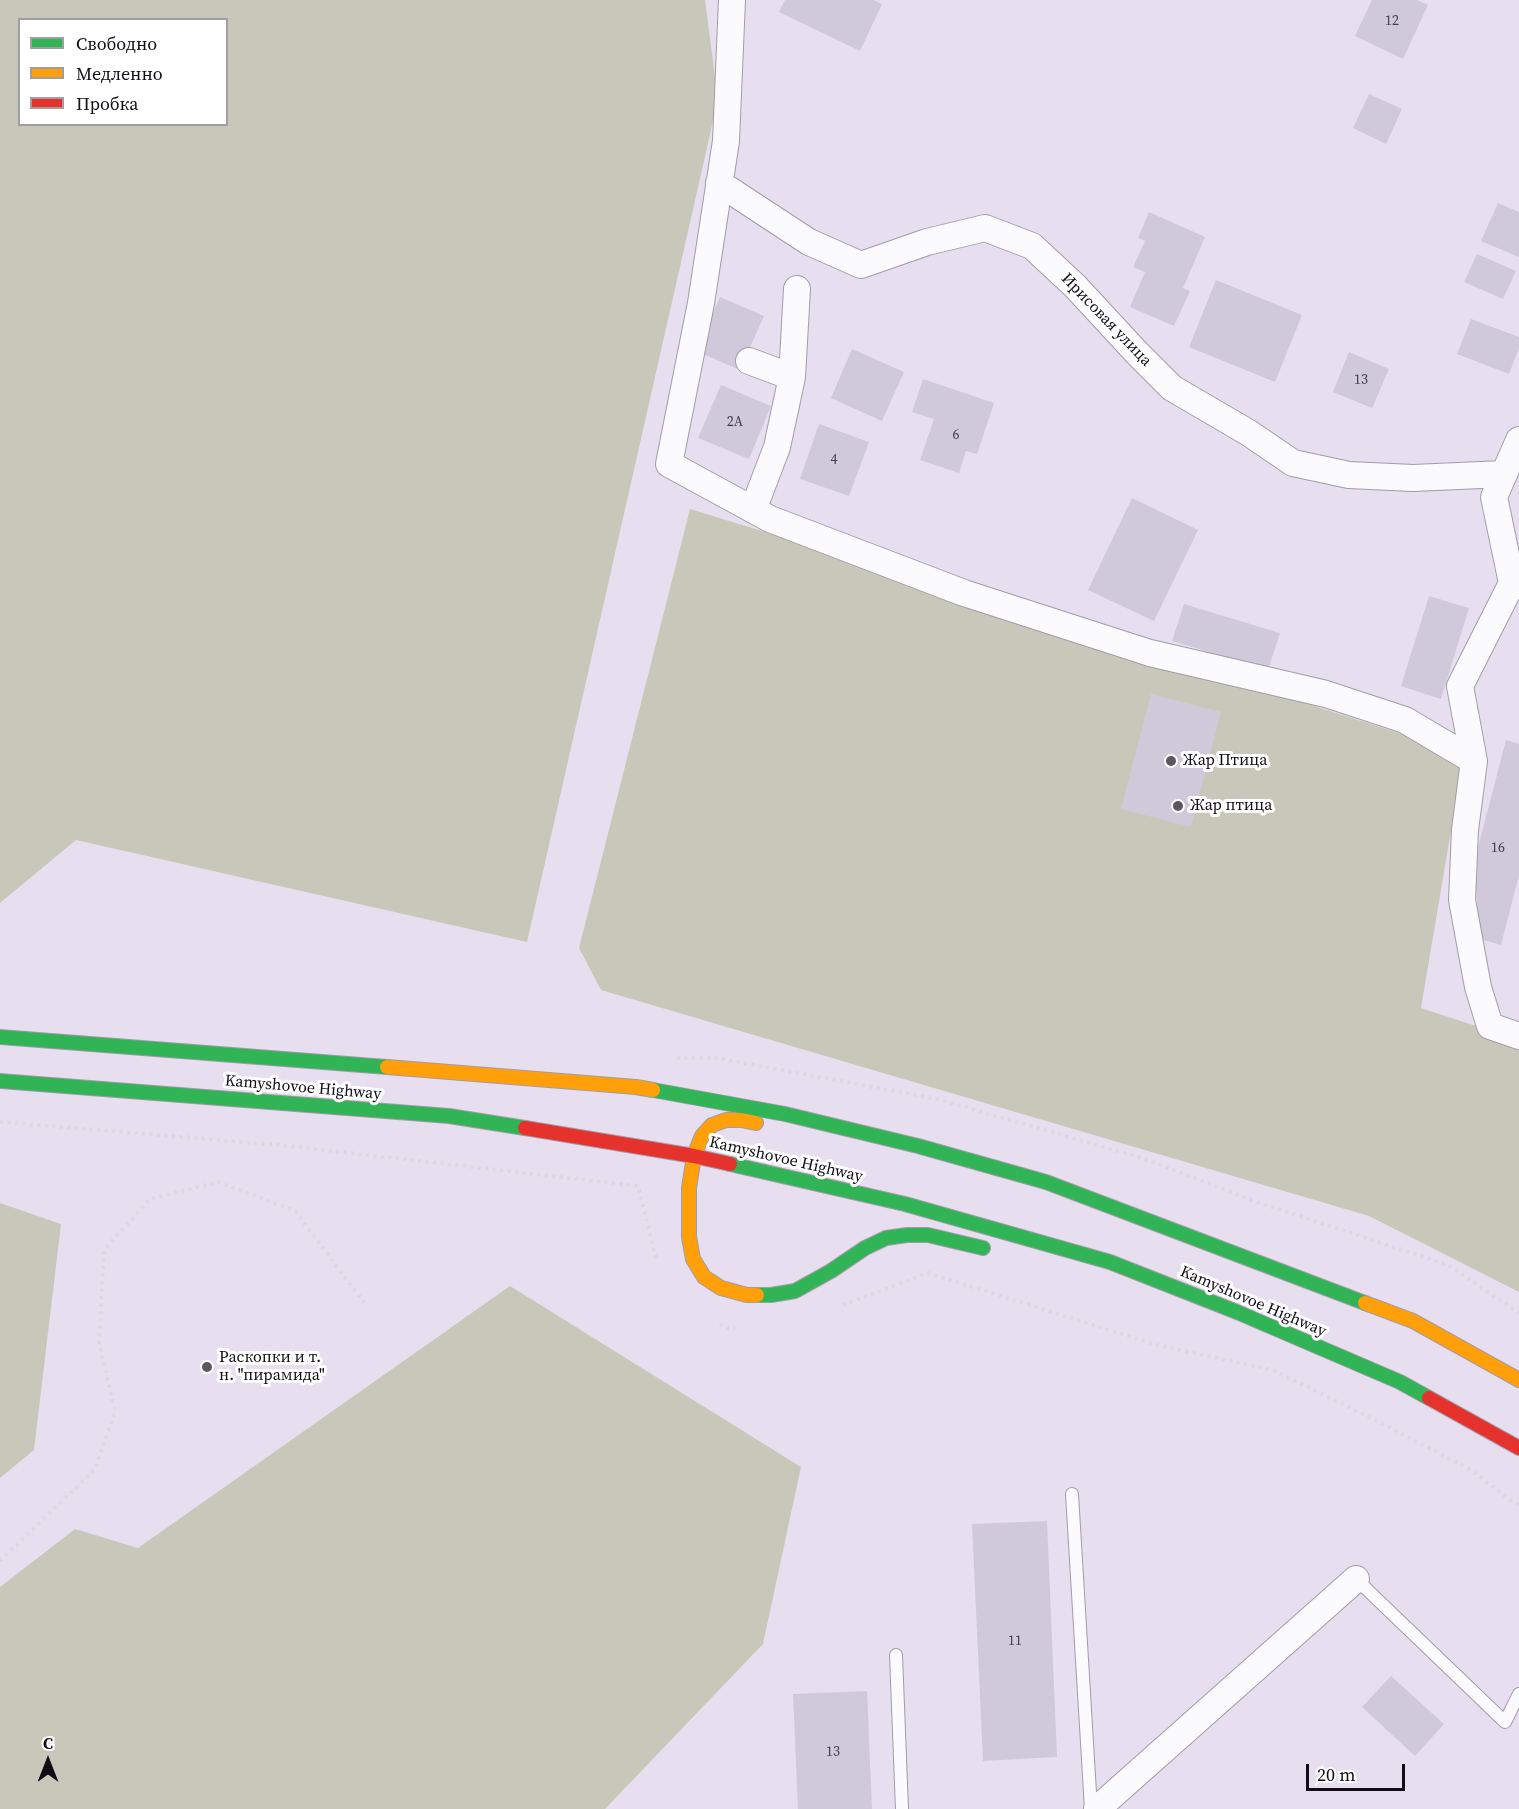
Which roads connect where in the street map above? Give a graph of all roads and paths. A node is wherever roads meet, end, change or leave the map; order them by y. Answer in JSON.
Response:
{"nodes":[{"id":1,"x":732,"y":0,"type":"edge"},
{"id":2,"x":719,"y":183,"type":"junction"},
{"id":3,"x":797,"y":290,"type":"dead end"},
{"id":4,"x":749,"y":361,"type":"dead end"},
{"id":5,"x":792,"y":377,"type":"junction"},
{"id":6,"x":1519,"y":440,"type":"edge"},
{"id":7,"x":1504,"y":474,"type":"junction"},
{"id":8,"x":753,"y":510,"type":"junction"},
{"id":9,"x":1511,"y":541,"type":"edge"},
{"id":10,"x":1474,"y":761,"type":"junction"},
{"id":11,"x":1519,"y":1036,"type":"edge"},
{"id":12,"x":0,"y":1037,"type":"edge"},
{"id":13,"x":0,"y":1081,"type":"edge"},
{"id":14,"x":774,"y":1127,"type":"dead end"},
{"id":15,"x":839,"y":1141,"type":"dead end"},
{"id":16,"x":918,"y":1146,"type":"junction"},
{"id":17,"x":694,"y":1156,"type":"junction"},
{"id":18,"x":1260,"y":1203,"type":"dead end"},
{"id":19,"x":993,"y":1251,"type":"dead end"},
{"id":20,"x":1110,"y":1262,"type":"junction"},
{"id":21,"x":1074,"y":1265,"type":"dead end"},
{"id":22,"x":366,"y":1305,"type":"dead end"},
{"id":23,"x":1519,"y":1313,"type":"edge"},
{"id":24,"x":1519,"y":1380,"type":"edge"},
{"id":25,"x":1519,"y":1449,"type":"edge"},
{"id":26,"x":1471,"y":1470,"type":"dead end"},
{"id":27,"x":1072,"y":1494,"type":"dead end"},
{"id":28,"x":1519,"y":1505,"type":"edge"},
{"id":29,"x":0,"y":1561,"type":"edge"},
{"id":30,"x":1356,"y":1579,"type":"joint"},
{"id":31,"x":896,"y":1655,"type":"dead end"},
{"id":32,"x":1519,"y":1694,"type":"edge"},
{"id":33,"x":902,"y":1809,"type":"edge"},
{"id":34,"x":1091,"y":1809,"type":"edge"},
{"id":35,"x":1097,"y":1809,"type":"edge"}],
"edges":[{"from":1,"to":2,"type":"street"},
{"from":2,"to":7,"type":"street","name":"Ирисовая улица"},
{"from":2,"to":8,"type":"street"},
{"from":3,"to":5,"type":"street"},
{"from":4,"to":5,"type":"street"},
{"from":5,"to":8,"type":"street"},
{"from":6,"to":7,"type":"street"},
{"from":7,"to":9,"type":"street"},
{"from":8,"to":10,"type":"street"},
{"from":9,"to":10,"type":"street"},
{"from":10,"to":11,"type":"street"},
{"from":12,"to":16,"type":"main road","name":"Kamyshovoe Highway"},
{"from":13,"to":17,"type":"main road","name":"Kamyshovoe Highway"},
{"from":14,"to":17,"type":"main road"},
{"from":15,"to":16,"type":"main road"},
{"from":16,"to":24,"type":"main road","name":"Kamyshovoe Highway"},
{"from":17,"to":19,"type":"main road"},
{"from":17,"to":20,"type":"main road","name":"Kamyshovoe Highway"},
{"from":18,"to":23,"type":"path"},
{"from":20,"to":21,"type":"main road"},
{"from":20,"to":25,"type":"main road","name":"Kamyshovoe Highway"},
{"from":22,"to":29,"type":"path"},
{"from":26,"to":28,"type":"path"},
{"from":27,"to":34,"type":"lane"},
{"from":30,"to":32,"type":"lane"},
{"from":30,"to":35,"type":"street"},
{"from":31,"to":33,"type":"lane"}]}
